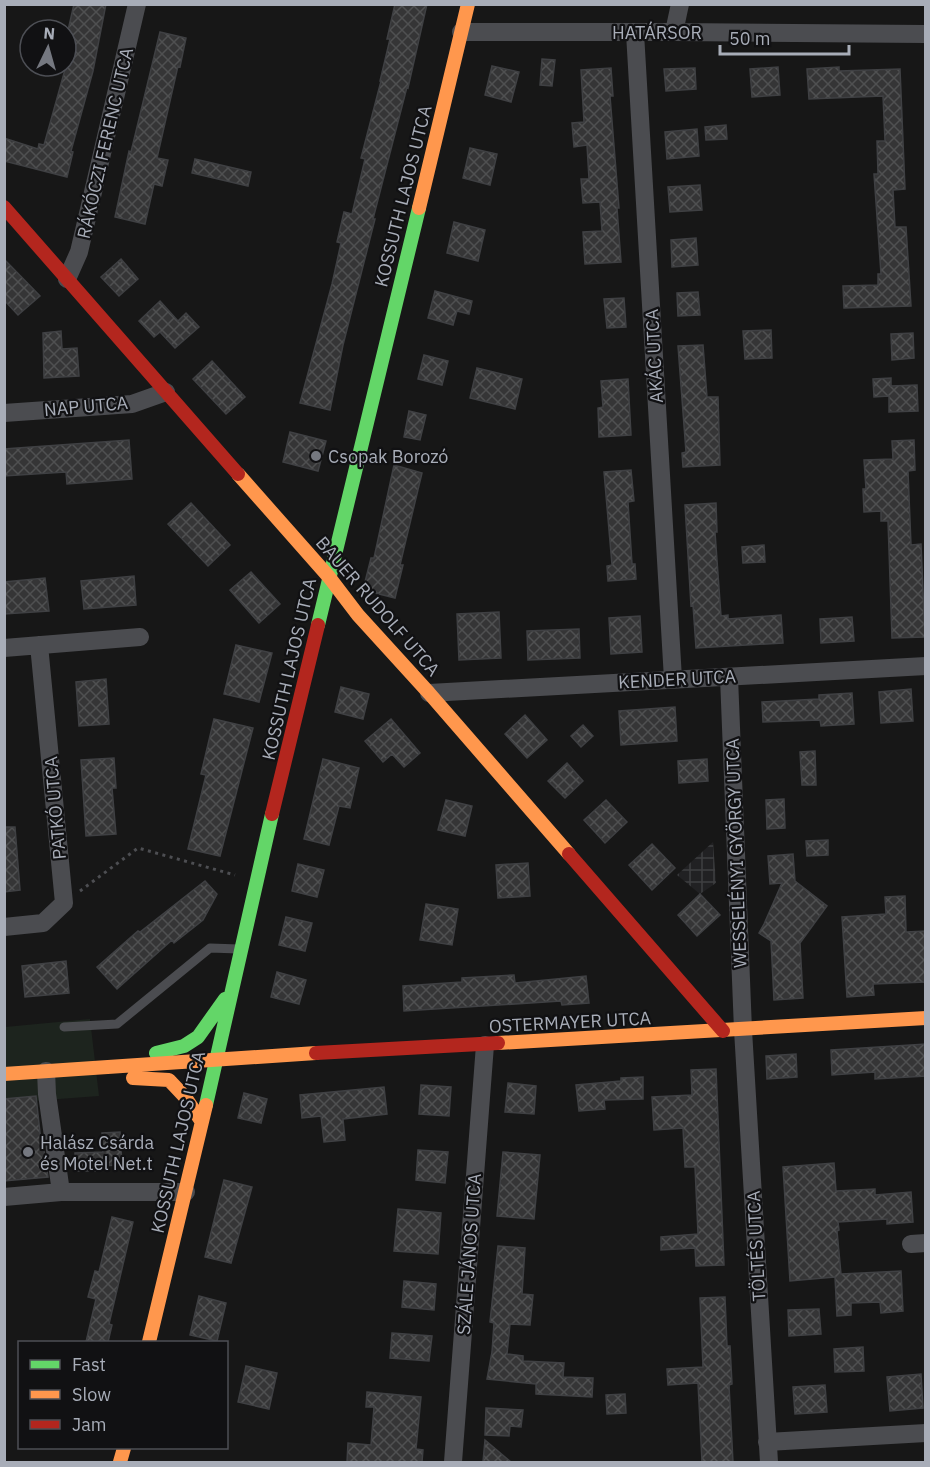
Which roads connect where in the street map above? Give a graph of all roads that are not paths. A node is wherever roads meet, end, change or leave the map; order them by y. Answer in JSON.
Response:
{"nodes":[{"id":1,"x":137,"y":4,"type":"edge"},
{"id":2,"x":468,"y":4,"type":"edge"},
{"id":3,"x":681,"y":4,"type":"edge"},
{"id":4,"x":461,"y":32,"type":"junction"},
{"id":5,"x":674,"y":32,"type":"junction"},
{"id":6,"x":635,"y":33,"type":"junction"},
{"id":7,"x":925,"y":34,"type":"edge"},
{"id":8,"x":926,"y":48,"type":"edge"},
{"id":9,"x":4,"y":207,"type":"edge"},
{"id":10,"x":67,"y":279,"type":"junction"},
{"id":11,"x":166,"y":392,"type":"junction"},
{"id":12,"x":4,"y":413,"type":"edge"},
{"id":13,"x":329,"y":577,"type":"junction"},
{"id":14,"x":140,"y":637,"type":"dead end"},
{"id":15,"x":39,"y":645,"type":"junction"},
{"id":16,"x":4,"y":648,"type":"edge"},
{"id":17,"x":926,"y":666,"type":"edge"},
{"id":18,"x":729,"y":677,"type":"junction"},
{"id":19,"x":673,"y":679,"type":"junction"},
{"id":20,"x":429,"y":693,"type":"junction"},
{"id":21,"x":4,"y":927,"type":"edge"},
{"id":22,"x":241,"y":949,"type":"junction"},
{"id":23,"x":232,"y":988,"type":"junction"},
{"id":24,"x":926,"y":1018,"type":"edge"},
{"id":25,"x":64,"y":1028,"type":"dead end"},
{"id":26,"x":743,"y":1030,"type":"junction"},
{"id":27,"x":723,"y":1031,"type":"junction"},
{"id":28,"x":485,"y":1045,"type":"junction"},
{"id":29,"x":216,"y":1059,"type":"junction"},
{"id":30,"x":46,"y":1071,"type":"junction"},
{"id":31,"x":4,"y":1074,"type":"edge"},
{"id":32,"x":202,"y":1122,"type":"junction"},
{"id":33,"x":61,"y":1192,"type":"junction"},
{"id":34,"x":186,"y":1192,"type":"junction"},
{"id":35,"x":4,"y":1197,"type":"edge"},
{"id":36,"x":149,"y":1341,"type":"edge"},
{"id":37,"x":926,"y":1433,"type":"edge"},
{"id":38,"x":767,"y":1442,"type":"junction"},
{"id":39,"x":453,"y":1462,"type":"edge"},
{"id":40,"x":768,"y":1462,"type":"edge"}],
"edges":[{"from":1,"to":10,"type":"street","name":"RÁKÓCZI FERENC UTCA"},
{"from":2,"to":4,"type":"street","name":"KOSSUTH LAJOS UTCA"},
{"from":3,"to":5,"type":"street"},
{"from":4,"to":6,"type":"street","name":"HATÁRSOR"},
{"from":4,"to":13,"type":"street","name":"KOSSUTH LAJOS UTCA"},
{"from":5,"to":6,"type":"street","name":"HATÁRSOR"},
{"from":5,"to":7,"type":"street","name":"HATÁRSOR"},
{"from":6,"to":19,"type":"street","name":"AKÁC UTCA"},
{"from":7,"to":8,"type":"street"},
{"from":9,"to":10,"type":"street","name":"BAUER RUDOLF UTCA"},
{"from":10,"to":11,"type":"street","name":"BAUER RUDOLF UTCA"},
{"from":11,"to":12,"type":"street","name":"NAP UTCA"},
{"from":11,"to":13,"type":"street","name":"BAUER RUDOLF UTCA"},
{"from":13,"to":20,"type":"street","name":"BAUER RUDOLF UTCA"},
{"from":13,"to":22,"type":"street","name":"KOSSUTH LAJOS UTCA"},
{"from":14,"to":15,"type":"street"},
{"from":15,"to":16,"type":"street"},
{"from":15,"to":21,"type":"street","name":"PATKÓ UTCA"},
{"from":17,"to":18,"type":"street","name":"KENDER UTCA"},
{"from":18,"to":19,"type":"street","name":"KENDER UTCA"},
{"from":18,"to":26,"type":"street","name":"WESSELÉNYI GYÖRGY UTCA"},
{"from":19,"to":20,"type":"street","name":"KENDER UTCA"},
{"from":20,"to":27,"type":"street","name":"BAUER RUDOLF UTCA"},
{"from":22,"to":23,"type":"street","name":"KOSSUTH LAJOS UTCA"},
{"from":22,"to":25,"type":"lane"},
{"from":23,"to":29,"type":"street","name":"KOSSUTH LAJOS UTCA"},
{"from":23,"to":30,"type":"street"},
{"from":24,"to":26,"type":"street","name":"OSTERMAYER UTCA"},
{"from":26,"to":27,"type":"street","name":"OSTERMAYER UTCA"},
{"from":26,"to":38,"type":"street","name":"TÖLTÉS UTCA"},
{"from":27,"to":28,"type":"street","name":"OSTERMAYER UTCA"},
{"from":28,"to":29,"type":"street","name":"OSTERMAYER UTCA"},
{"from":28,"to":39,"type":"street","name":"SZÁLE JÁNOS UTCA"},
{"from":29,"to":30,"type":"street","name":"OSTERMAYER UTCA"},
{"from":29,"to":32,"type":"street","name":"KOSSUTH LAJOS UTCA"},
{"from":30,"to":31,"type":"street"},
{"from":30,"to":32,"type":"street"},
{"from":30,"to":33,"type":"street"},
{"from":32,"to":34,"type":"street","name":"KOSSUTH LAJOS UTCA"},
{"from":33,"to":34,"type":"street"},
{"from":33,"to":35,"type":"street"},
{"from":34,"to":36,"type":"street","name":"KOSSUTH LAJOS UTCA"},
{"from":37,"to":38,"type":"street"},
{"from":38,"to":40,"type":"street","name":"TÖLTÉS UTCA"}]}
